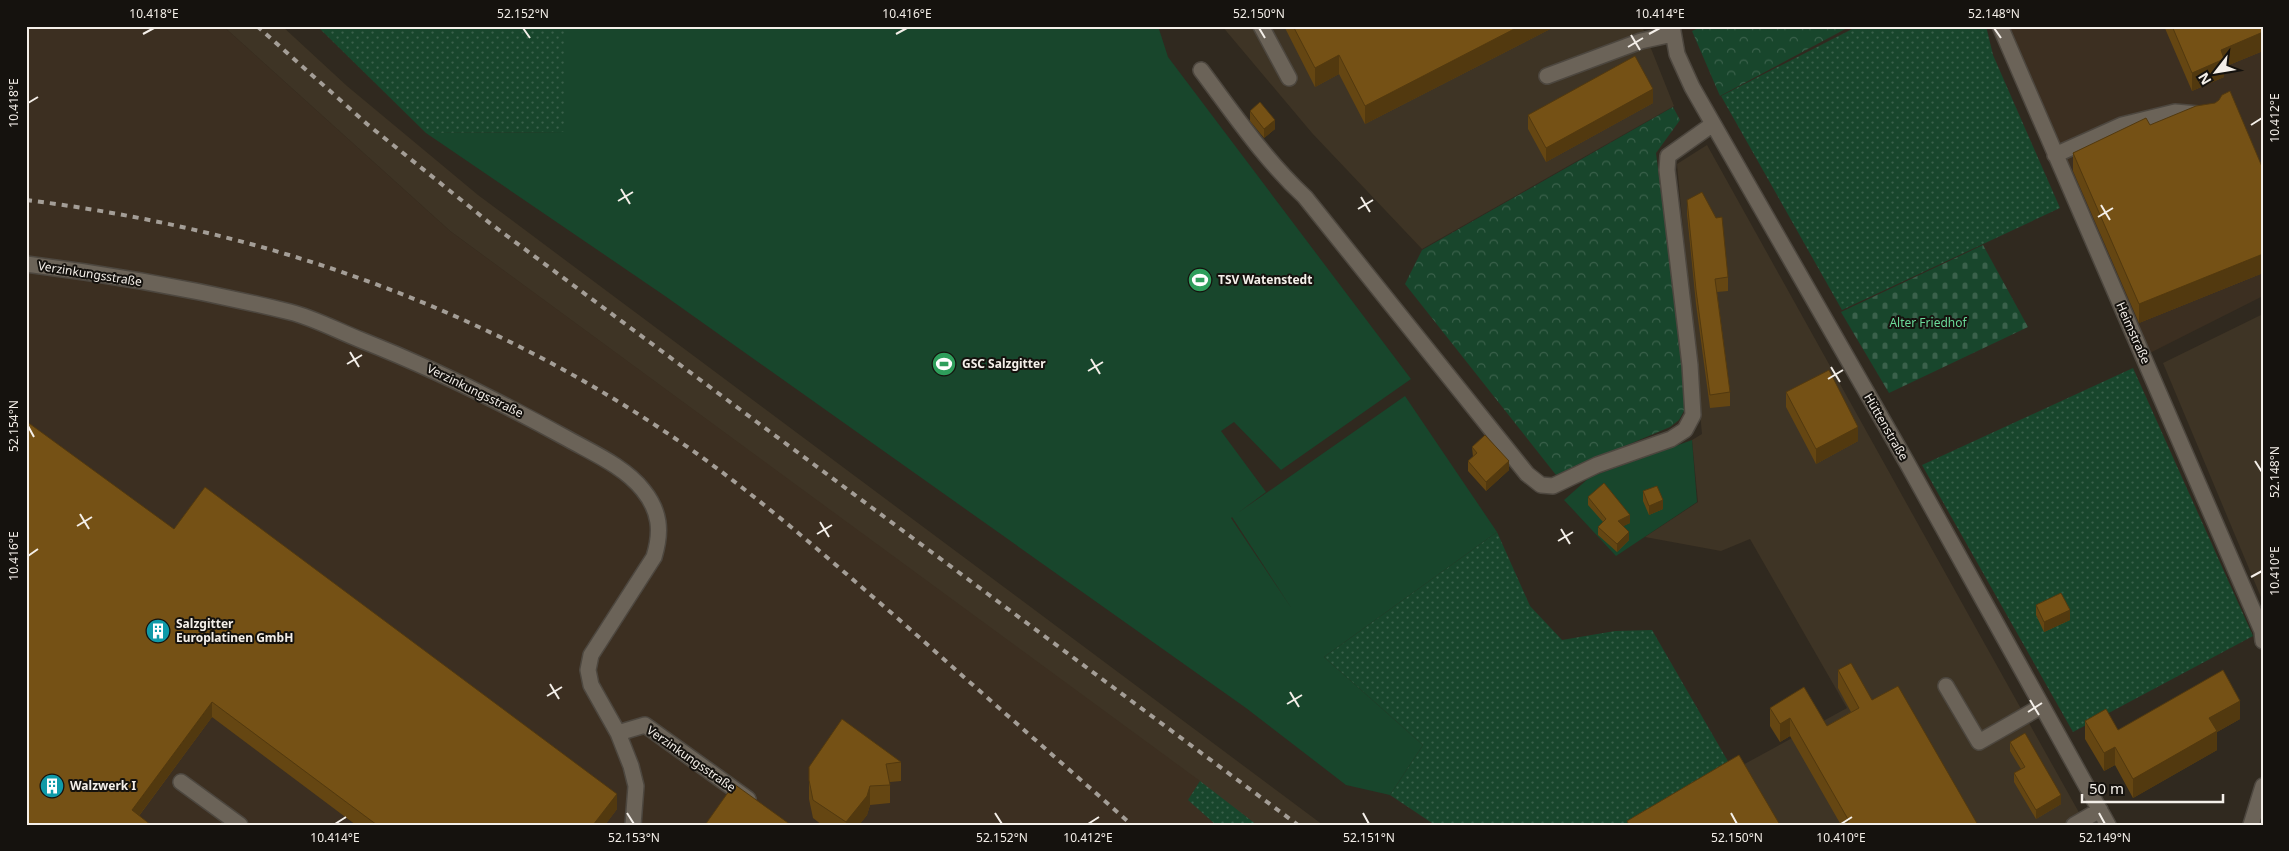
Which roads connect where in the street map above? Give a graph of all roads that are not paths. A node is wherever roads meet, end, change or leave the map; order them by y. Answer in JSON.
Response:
{"nodes":[{"id":1,"x":1261,"y":26,"type":"edge"},
{"id":2,"x":2000,"y":26,"type":"edge"},
{"id":3,"x":1673,"y":30,"type":"edge"},
{"id":4,"x":1201,"y":70,"type":"dead end"},
{"id":5,"x":1547,"y":76,"type":"dead end"},
{"id":6,"x":1289,"y":78,"type":"dead end"},
{"id":7,"x":2213,"y":112,"type":"edge"},
{"id":8,"x":1713,"y":124,"type":"junction"},
{"id":9,"x":2055,"y":155,"type":"junction"},
{"id":10,"x":26,"y":264,"type":"edge"},
{"id":11,"x":2263,"y":641,"type":"edge"},
{"id":12,"x":1946,"y":686,"type":"dead end"},
{"id":13,"x":2042,"y":706,"type":"junction"},
{"id":14,"x":618,"y":733,"type":"junction"},
{"id":15,"x":181,"y":782,"type":"dead end"},
{"id":16,"x":2263,"y":786,"type":"edge"},
{"id":17,"x":761,"y":808,"type":"edge"},
{"id":18,"x":2100,"y":810,"type":"junction"},
{"id":19,"x":240,"y":825,"type":"edge"},
{"id":20,"x":633,"y":825,"type":"edge"},
{"id":21,"x":2074,"y":825,"type":"edge"},
{"id":22,"x":2108,"y":825,"type":"edge"},
{"id":23,"x":2251,"y":825,"type":"edge"}],
"edges":[{"from":1,"to":6,"type":"street"},
{"from":2,"to":9,"type":"street","name":"Heimstraße"},
{"from":3,"to":5,"type":"street"},
{"from":3,"to":8,"type":"street","name":"Hüttenstraße"},
{"from":4,"to":8,"type":"street"},
{"from":7,"to":9,"type":"street"},
{"from":8,"to":13,"type":"street","name":"Hüttenstraße"},
{"from":9,"to":11,"type":"street","name":"Heimstraße"},
{"from":10,"to":14,"type":"street","name":"Verzinkungsstraße"},
{"from":12,"to":13,"type":"street"},
{"from":13,"to":18,"type":"street","name":"Hüttenstraße"},
{"from":14,"to":17,"type":"street","name":"Verzinkungsstraße"},
{"from":14,"to":20,"type":"street","name":"Verzinkungsstraße"},
{"from":15,"to":19,"type":"street"},
{"from":16,"to":23,"type":"street"},
{"from":18,"to":21,"type":"street"},
{"from":18,"to":22,"type":"street","name":"Hüttenstraße"}]}
